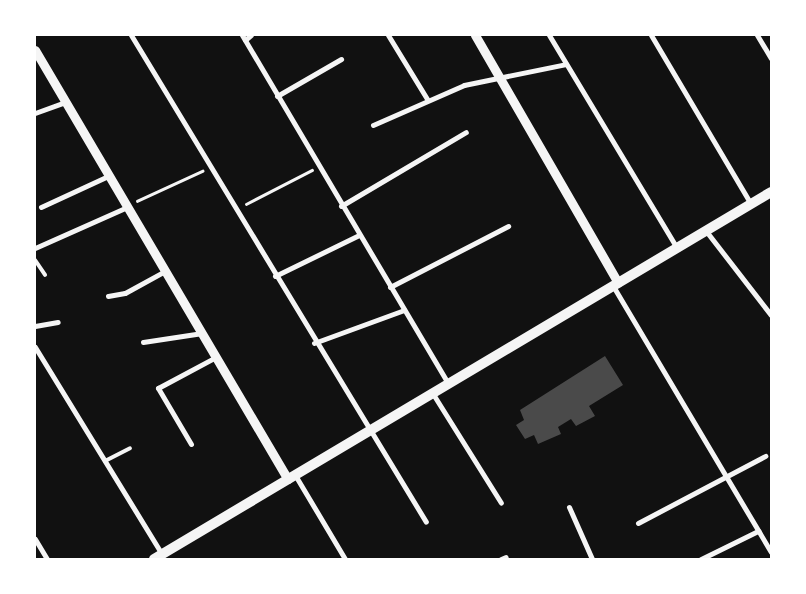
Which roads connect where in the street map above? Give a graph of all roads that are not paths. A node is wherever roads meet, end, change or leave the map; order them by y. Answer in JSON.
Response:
{"nodes":[{"id":1,"x":131,"y":35,"type":"edge"},
{"id":2,"x":251,"y":35,"type":"edge"},
{"id":3,"x":388,"y":35,"type":"edge"},
{"id":4,"x":475,"y":35,"type":"edge"},
{"id":5,"x":549,"y":35,"type":"edge"},
{"id":6,"x":651,"y":35,"type":"edge"},
{"id":7,"x":757,"y":35,"type":"edge"},
{"id":8,"x":244,"y":37,"type":"edge"},
{"id":9,"x":35,"y":50,"type":"edge"},
{"id":10,"x":341,"y":58,"type":"dead end"},
{"id":11,"x":771,"y":58,"type":"edge"},
{"id":12,"x":566,"y":64,"type":"junction"},
{"id":13,"x":500,"y":76,"type":"junction"},
{"id":14,"x":277,"y":96,"type":"junction"},
{"id":15,"x":427,"y":99,"type":"junction"},
{"id":16,"x":65,"y":102,"type":"junction"},
{"id":17,"x":35,"y":113,"type":"edge"},
{"id":18,"x":373,"y":126,"type":"dead end"},
{"id":19,"x":466,"y":132,"type":"dead end"},
{"id":20,"x":108,"y":176,"type":"junction"},
{"id":21,"x":771,"y":192,"type":"edge"},
{"id":22,"x":751,"y":204,"type":"junction"},
{"id":23,"x":341,"y":206,"type":"junction"},
{"id":24,"x":41,"y":207,"type":"dead end"},
{"id":25,"x":127,"y":207,"type":"junction"},
{"id":26,"x":508,"y":226,"type":"dead end"},
{"id":27,"x":706,"y":231,"type":"junction"},
{"id":28,"x":359,"y":235,"type":"junction"},
{"id":29,"x":35,"y":248,"type":"edge"},
{"id":30,"x":676,"y":248,"type":"junction"},
{"id":31,"x":35,"y":260,"type":"edge"},
{"id":32,"x":165,"y":271,"type":"junction"},
{"id":33,"x":45,"y":275,"type":"dead end"},
{"id":34,"x":275,"y":276,"type":"junction"},
{"id":35,"x":615,"y":284,"type":"junction"},
{"id":36,"x":390,"y":287,"type":"junction"},
{"id":37,"x":108,"y":296,"type":"dead end"},
{"id":38,"x":404,"y":310,"type":"junction"},
{"id":39,"x":771,"y":315,"type":"edge"},
{"id":40,"x":58,"y":322,"type":"dead end"},
{"id":41,"x":35,"y":326,"type":"edge"},
{"id":42,"x":202,"y":333,"type":"junction"},
{"id":43,"x":144,"y":342,"type":"dead end"},
{"id":44,"x":314,"y":343,"type":"junction"},
{"id":45,"x":35,"y":347,"type":"edge"},
{"id":46,"x":37,"y":353,"type":"edge"},
{"id":47,"x":216,"y":357,"type":"junction"},
{"id":48,"x":448,"y":384,"type":"junction"},
{"id":49,"x":432,"y":393,"type":"junction"},
{"id":50,"x":367,"y":432,"type":"junction"},
{"id":51,"x":191,"y":444,"type":"dead end"},
{"id":52,"x":130,"y":448,"type":"dead end"},
{"id":53,"x":765,"y":456,"type":"dead end"},
{"id":54,"x":105,"y":461,"type":"junction"},
{"id":55,"x":723,"y":476,"type":"junction"},
{"id":56,"x":292,"y":477,"type":"junction"},
{"id":57,"x":501,"y":503,"type":"dead end"},
{"id":58,"x":569,"y":507,"type":"dead end"},
{"id":59,"x":426,"y":522,"type":"dead end"},
{"id":60,"x":638,"y":523,"type":"dead end"},
{"id":61,"x":758,"y":531,"type":"junction"},
{"id":62,"x":35,"y":539,"type":"edge"},
{"id":63,"x":771,"y":552,"type":"edge"},
{"id":64,"x":158,"y":557,"type":"edge"},
{"id":65,"x":47,"y":559,"type":"edge"},
{"id":66,"x":345,"y":559,"type":"edge"},
{"id":67,"x":592,"y":559,"type":"edge"},
{"id":68,"x":701,"y":559,"type":"edge"}],
"edges":[{"from":1,"to":34,"type":"street"},
{"from":2,"to":8,"type":"street"},
{"from":3,"to":15,"type":"street"},
{"from":4,"to":13,"type":"street"},
{"from":5,"to":12,"type":"street"},
{"from":6,"to":22,"type":"street"},
{"from":7,"to":11,"type":"street"},
{"from":8,"to":14,"type":"street"},
{"from":9,"to":16,"type":"street"},
{"from":10,"to":14,"type":"street"},
{"from":12,"to":13,"type":"street"},
{"from":12,"to":30,"type":"street"},
{"from":13,"to":15,"type":"street"},
{"from":13,"to":35,"type":"street"},
{"from":14,"to":23,"type":"street"},
{"from":15,"to":18,"type":"street"},
{"from":16,"to":17,"type":"street"},
{"from":16,"to":20,"type":"street"},
{"from":19,"to":23,"type":"street"},
{"from":20,"to":24,"type":"street"},
{"from":20,"to":25,"type":"street"},
{"from":21,"to":22,"type":"main road"},
{"from":22,"to":27,"type":"main road"},
{"from":23,"to":28,"type":"street"},
{"from":25,"to":29,"type":"street"},
{"from":25,"to":32,"type":"street"},
{"from":26,"to":36,"type":"street"},
{"from":27,"to":30,"type":"main road"},
{"from":27,"to":39,"type":"street"},
{"from":28,"to":34,"type":"street"},
{"from":28,"to":36,"type":"street"},
{"from":30,"to":35,"type":"main road"},
{"from":31,"to":33,"type":"lane"},
{"from":32,"to":37,"type":"street"},
{"from":32,"to":42,"type":"street"},
{"from":34,"to":44,"type":"street"},
{"from":35,"to":48,"type":"main road"},
{"from":35,"to":55,"type":"street"},
{"from":36,"to":38,"type":"street"},
{"from":38,"to":44,"type":"street"},
{"from":38,"to":48,"type":"street"},
{"from":40,"to":41,"type":"street"},
{"from":42,"to":43,"type":"street"},
{"from":42,"to":47,"type":"street"},
{"from":44,"to":50,"type":"street"},
{"from":45,"to":46,"type":"street"},
{"from":46,"to":54,"type":"street"},
{"from":47,"to":51,"type":"street"},
{"from":47,"to":56,"type":"street"},
{"from":48,"to":49,"type":"main road"},
{"from":49,"to":50,"type":"main road"},
{"from":49,"to":57,"type":"street"},
{"from":50,"to":56,"type":"main road"},
{"from":50,"to":59,"type":"street"},
{"from":52,"to":54,"type":"lane"},
{"from":53,"to":55,"type":"street"},
{"from":54,"to":64,"type":"street"},
{"from":55,"to":60,"type":"street"},
{"from":55,"to":61,"type":"street"},
{"from":56,"to":64,"type":"main road"},
{"from":56,"to":66,"type":"street"},
{"from":58,"to":67,"type":"street"},
{"from":61,"to":63,"type":"street"},
{"from":61,"to":68,"type":"street"},
{"from":62,"to":65,"type":"street"}]}
